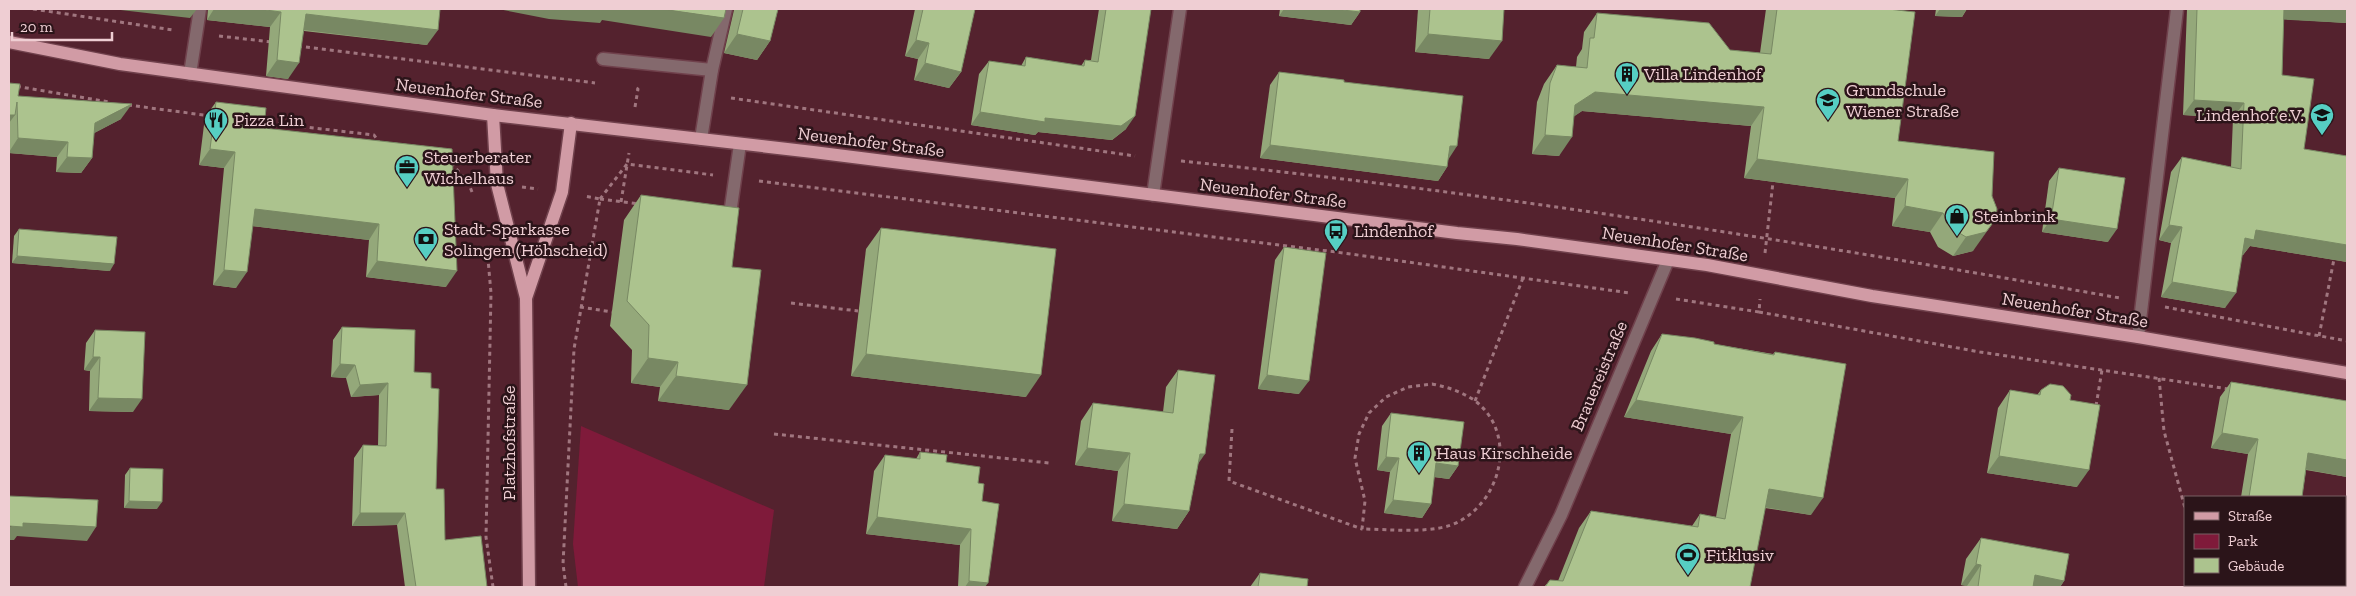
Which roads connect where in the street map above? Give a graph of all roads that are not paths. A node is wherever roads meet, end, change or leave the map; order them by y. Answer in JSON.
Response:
{"nodes":[{"id":1,"x":200,"y":9,"type":"edge"},
{"id":2,"x":726,"y":9,"type":"edge"},
{"id":3,"x":1180,"y":9,"type":"edge"},
{"id":4,"x":2177,"y":9,"type":"edge"},
{"id":5,"x":9,"y":42,"type":"edge"},
{"id":6,"x":603,"y":59,"type":"dead end"},
{"id":7,"x":712,"y":70,"type":"junction"},
{"id":8,"x":190,"y":74,"type":"junction"},
{"id":9,"x":493,"y":115,"type":"junction"},
{"id":10,"x":571,"y":124,"type":"junction"},
{"id":11,"x":701,"y":139,"type":"junction"},
{"id":12,"x":740,"y":144,"type":"junction"},
{"id":13,"x":1153,"y":195,"type":"junction"},
{"id":14,"x":705,"y":211,"type":"edge"},
{"id":15,"x":1668,"y":260,"type":"junction"},
{"id":16,"x":526,"y":298,"type":"junction"},
{"id":17,"x":2138,"y":337,"type":"junction"},
{"id":18,"x":2347,"y":374,"type":"edge"},
{"id":19,"x":529,"y":587,"type":"edge"},
{"id":20,"x":1525,"y":587,"type":"edge"}],
"edges":[{"from":1,"to":8,"type":"street"},
{"from":2,"to":7,"type":"street"},
{"from":3,"to":13,"type":"street"},
{"from":4,"to":17,"type":"street"},
{"from":5,"to":8,"type":"main road","name":"Neuenhofer Straße"},
{"from":6,"to":7,"type":"street"},
{"from":7,"to":11,"type":"street"},
{"from":8,"to":9,"type":"main road","name":"Neuenhofer Straße"},
{"from":9,"to":10,"type":"main road","name":"Neuenhofer Straße"},
{"from":9,"to":16,"type":"main road","name":"Platzhofstraße"},
{"from":10,"to":11,"type":"main road","name":"Neuenhofer Straße"},
{"from":10,"to":16,"type":"main road","name":"Platzhofstraße"},
{"from":11,"to":12,"type":"main road","name":"Neuenhofer Straße"},
{"from":12,"to":13,"type":"main road","name":"Neuenhofer Straße"},
{"from":12,"to":14,"type":"street"},
{"from":13,"to":15,"type":"main road","name":"Neuenhofer Straße"},
{"from":15,"to":17,"type":"main road","name":"Neuenhofer Straße"},
{"from":15,"to":20,"type":"street","name":"Brauereistraße"},
{"from":16,"to":19,"type":"main road","name":"Platzhofstraße"},
{"from":17,"to":18,"type":"main road","name":"Neuenhofer Straße"}]}
